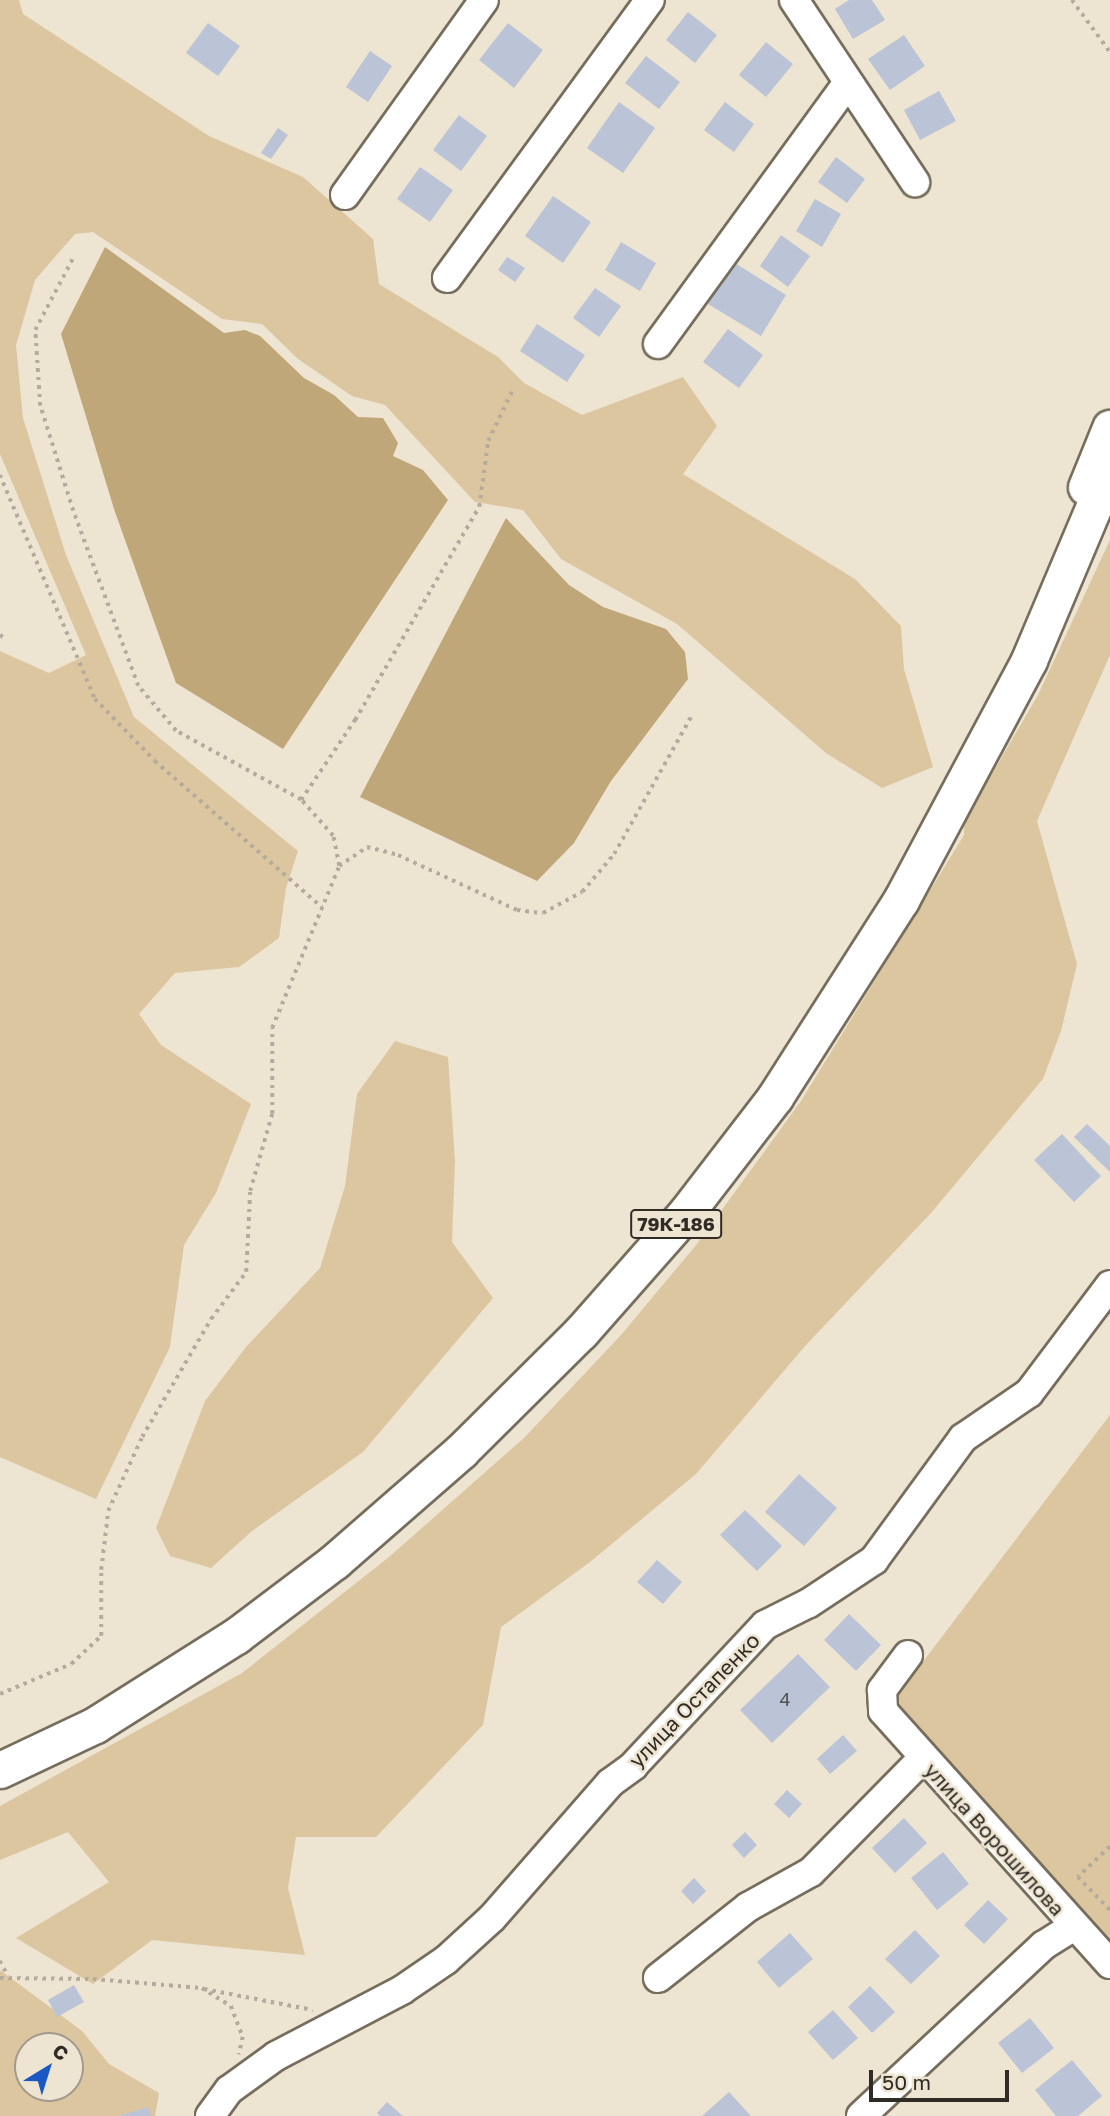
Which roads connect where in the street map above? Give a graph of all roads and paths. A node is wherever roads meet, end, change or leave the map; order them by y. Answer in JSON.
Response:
{"nodes":[{"id":1,"x":484,"y":0,"type":"edge"},
{"id":2,"x":650,"y":0,"type":"edge"},
{"id":3,"x":794,"y":0,"type":"edge"},
{"id":4,"x":1072,"y":0,"type":"edge"},
{"id":5,"x":1110,"y":52,"type":"edge"},
{"id":6,"x":847,"y":84,"type":"junction"},
{"id":7,"x":915,"y":182,"type":"dead end"},
{"id":8,"x":345,"y":195,"type":"dead end"},
{"id":9,"x":73,"y":258,"type":"dead end"},
{"id":10,"x":447,"y":278,"type":"dead end"},
{"id":11,"x":659,"y":344,"type":"dead end"},
{"id":12,"x":513,"y":389,"type":"dead end"},
{"id":13,"x":1110,"y":428,"type":"edge"},
{"id":14,"x":1110,"y":468,"type":"edge"},
{"id":15,"x":0,"y":475,"type":"edge"},
{"id":16,"x":1110,"y":510,"type":"edge"},
{"id":17,"x":1029,"y":660,"type":"junction"},
{"id":18,"x":691,"y":717,"type":"dead end"},
{"id":19,"x":301,"y":800,"type":"junction"},
{"id":20,"x":339,"y":866,"type":"junction"},
{"id":21,"x":322,"y":907,"type":"junction"},
{"id":22,"x":1110,"y":1285,"type":"edge"},
{"id":23,"x":908,"y":1656,"type":"dead end"},
{"id":24,"x":0,"y":1694,"type":"edge"},
{"id":25,"x":922,"y":1759,"type":"junction"},
{"id":26,"x":0,"y":1770,"type":"edge"},
{"id":27,"x":1110,"y":1847,"type":"edge"},
{"id":28,"x":1110,"y":1910,"type":"edge"},
{"id":29,"x":1075,"y":1926,"type":"junction"},
{"id":30,"x":0,"y":1961,"type":"edge"},
{"id":31,"x":1110,"y":1964,"type":"edge"},
{"id":32,"x":8,"y":1976,"type":"junction"},
{"id":33,"x":0,"y":1978,"type":"edge"},
{"id":34,"x":658,"y":1978,"type":"dead end"},
{"id":35,"x":202,"y":1988,"type":"junction"},
{"id":36,"x":315,"y":2011,"type":"dead end"},
{"id":37,"x":229,"y":2090,"type":"junction"},
{"id":38,"x":210,"y":2116,"type":"edge"},
{"id":39,"x":861,"y":2116,"type":"edge"}],
"edges":[{"from":1,"to":8,"type":"street"},
{"from":2,"to":10,"type":"street"},
{"from":3,"to":6,"type":"street"},
{"from":4,"to":5,"type":"path"},
{"from":6,"to":7,"type":"street"},
{"from":6,"to":11,"type":"street"},
{"from":9,"to":19,"type":"path"},
{"from":12,"to":19,"type":"path"},
{"from":13,"to":17,"type":"main road"},
{"from":14,"to":17,"type":"main road","number":"79К-186"},
{"from":15,"to":21,"type":"path"},
{"from":16,"to":17,"type":"main road"},
{"from":17,"to":26,"type":"main road","number":"79К-186"},
{"from":18,"to":20,"type":"path"},
{"from":19,"to":20,"type":"path"},
{"from":20,"to":21,"type":"path"},
{"from":21,"to":24,"type":"path"},
{"from":22,"to":37,"type":"street","name":"улица Остапенко"},
{"from":23,"to":25,"type":"street","name":"улица Ворошилова"},
{"from":25,"to":29,"type":"street","name":"улица Ворошилова"},
{"from":25,"to":34,"type":"street"},
{"from":27,"to":28,"type":"path"},
{"from":29,"to":31,"type":"street","name":"улица Ворошилова"},
{"from":29,"to":39,"type":"street"},
{"from":30,"to":32,"type":"path"},
{"from":32,"to":33,"type":"path"},
{"from":32,"to":35,"type":"path"},
{"from":35,"to":36,"type":"path"},
{"from":35,"to":37,"type":"path"},
{"from":37,"to":38,"type":"street","name":"улица Остапенко"}]}
